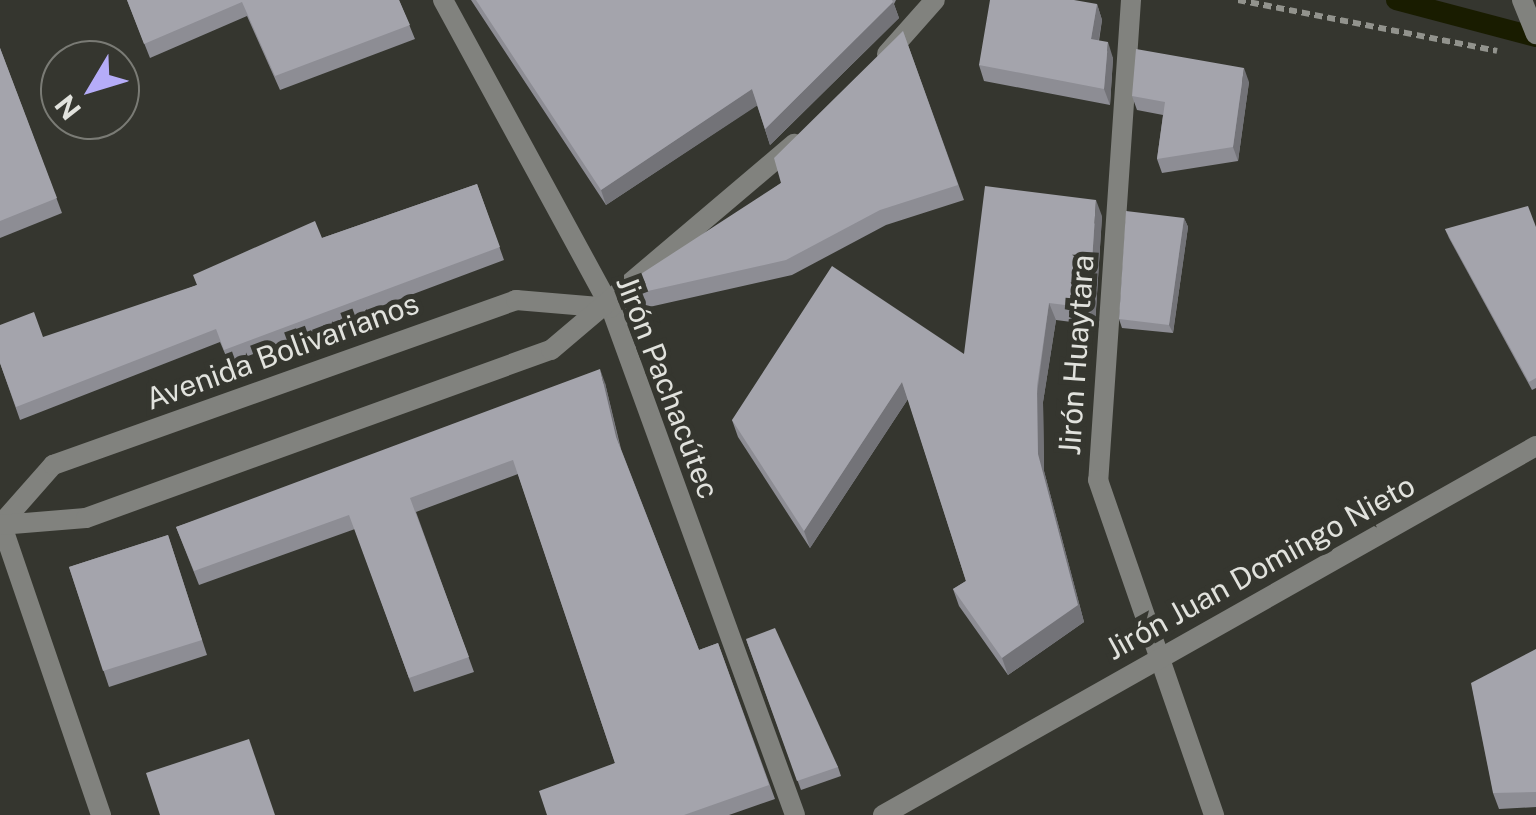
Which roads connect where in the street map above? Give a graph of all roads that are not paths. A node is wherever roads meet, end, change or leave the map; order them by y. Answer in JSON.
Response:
{"nodes":[{"id":1,"x":443,"y":0,"type":"edge"},
{"id":2,"x":935,"y":0,"type":"edge"},
{"id":3,"x":1131,"y":0,"type":"edge"},
{"id":4,"x":1522,"y":0,"type":"edge"},
{"id":5,"x":1536,"y":34,"type":"edge"},
{"id":6,"x":870,"y":70,"type":"edge"},
{"id":7,"x":816,"y":122,"type":"edge"},
{"id":8,"x":611,"y":308,"type":"junction"},
{"id":9,"x":1536,"y":446,"type":"edge"},
{"id":10,"x":0,"y":523,"type":"edge"},
{"id":11,"x":1157,"y":661,"type":"junction"},
{"id":12,"x":101,"y":815,"type":"edge"},
{"id":13,"x":795,"y":815,"type":"edge"},
{"id":14,"x":884,"y":815,"type":"edge"},
{"id":15,"x":1214,"y":815,"type":"edge"}],
"edges":[{"from":1,"to":8,"type":"street","name":"Jirón Pachacútec"},
{"from":2,"to":6,"type":"street"},
{"from":3,"to":11,"type":"street","name":"Jirón Huaytara"},
{"from":4,"to":5,"type":"street"},
{"from":7,"to":8,"type":"street"},
{"from":8,"to":10,"type":"street"},
{"from":8,"to":10,"type":"street","name":"Avenida Bolivarianos"},
{"from":8,"to":13,"type":"street","name":"Jirón Pachacútec"},
{"from":9,"to":11,"type":"street","name":"Jirón Juan Domingo Nieto"},
{"from":10,"to":12,"type":"street"},
{"from":11,"to":14,"type":"street","name":"Jirón Juan Domingo Nieto"},
{"from":11,"to":15,"type":"street","name":"Jirón Huaytara"}]}
